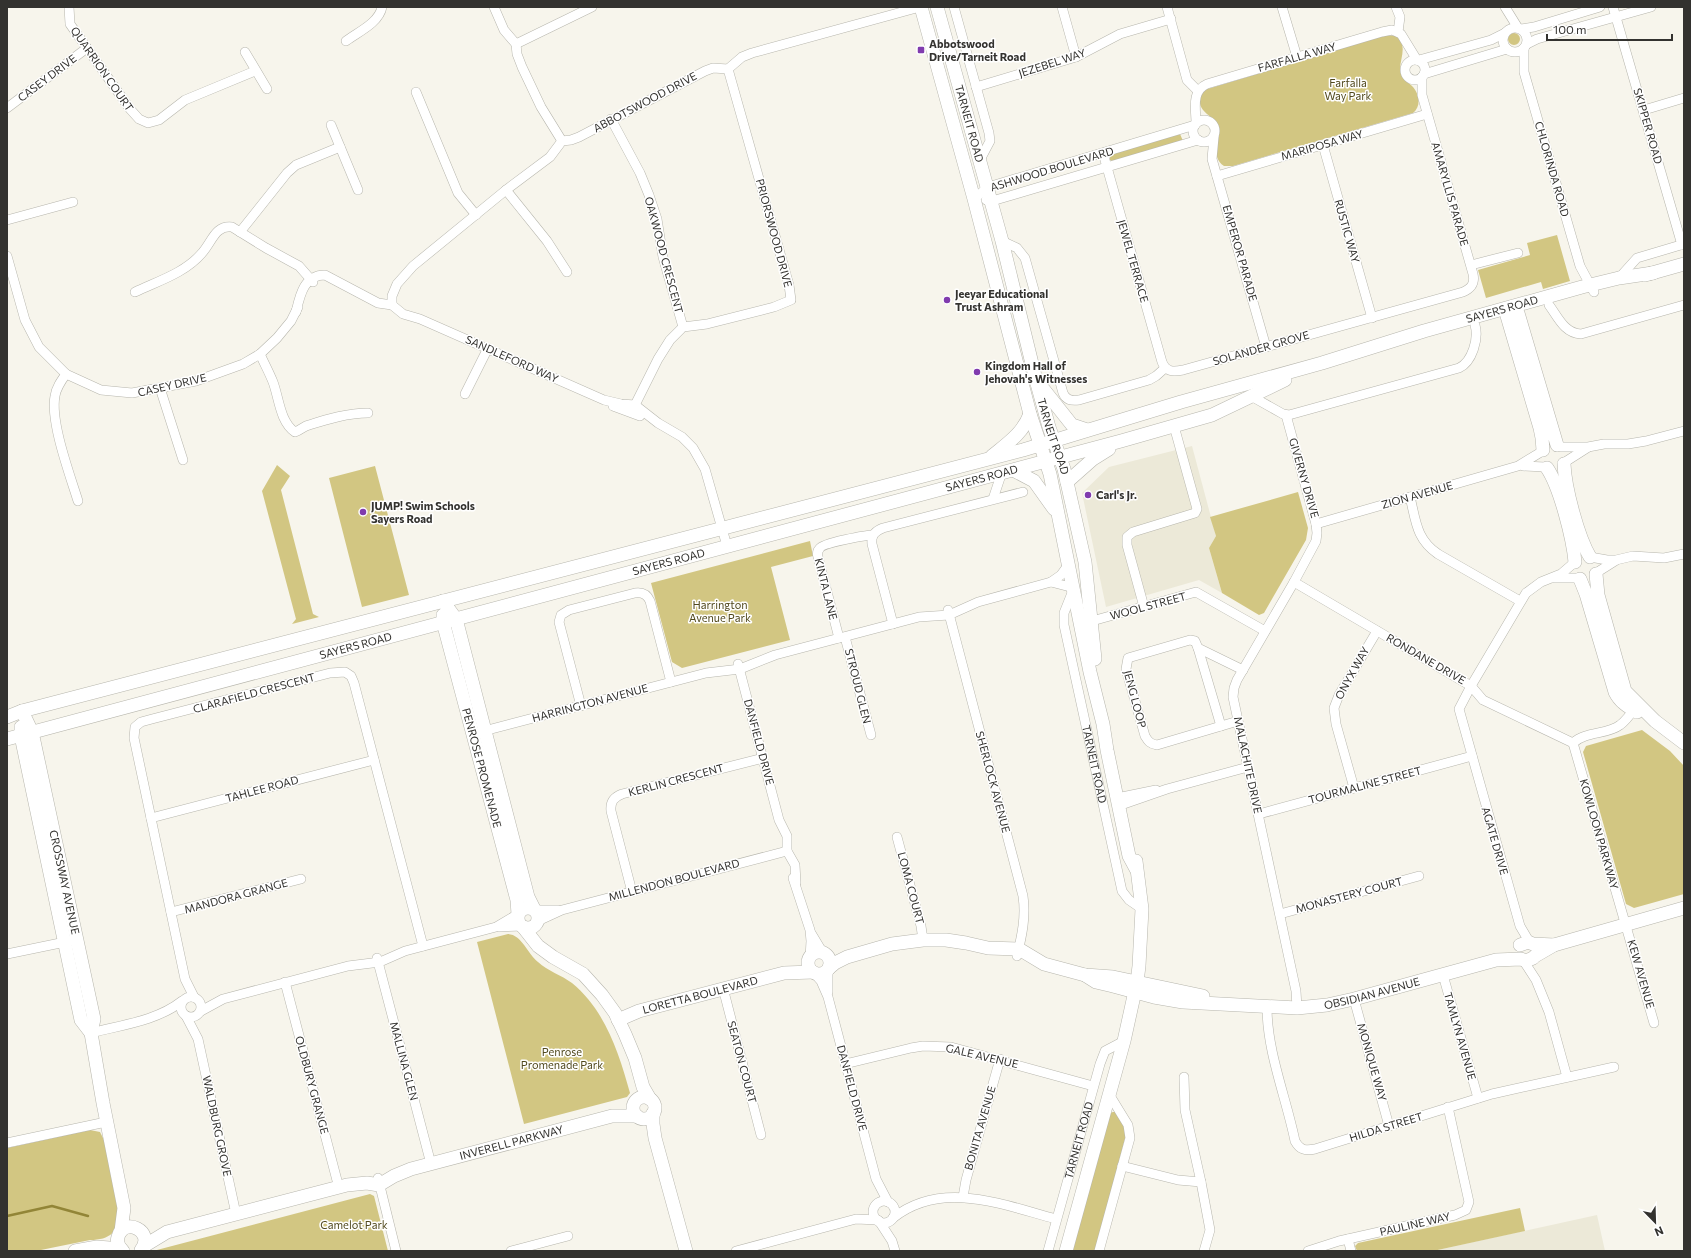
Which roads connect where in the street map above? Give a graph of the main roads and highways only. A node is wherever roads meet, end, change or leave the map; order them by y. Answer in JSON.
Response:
{"nodes":[{"id":1,"x":921,"y":7,"type":"edge"},
{"id":2,"x":937,"y":7,"type":"edge"},
{"id":3,"x":1684,"y":264,"type":"edge"},
{"id":4,"x":1653,"y":273,"type":"junction"},
{"id":5,"x":1588,"y":289,"type":"junction"},
{"id":6,"x":1512,"y":312,"type":"junction"},
{"id":7,"x":1322,"y":363,"type":"junction"},
{"id":8,"x":1036,"y":380,"type":"junction"},
{"id":9,"x":1030,"y":414,"type":"junction"},
{"id":10,"x":1087,"y":430,"type":"junction"},
{"id":11,"x":1053,"y":439,"type":"junction"},
{"id":12,"x":1121,"y":441,"type":"junction"},
{"id":13,"x":1039,"y":445,"type":"junction"},
{"id":14,"x":1559,"y":446,"type":"junction"},
{"id":15,"x":1542,"y":451,"type":"junction"},
{"id":16,"x":989,"y":458,"type":"junction"},
{"id":17,"x":1061,"y":458,"type":"junction"},
{"id":18,"x":1046,"y":462,"type":"junction"},
{"id":19,"x":1564,"y":463,"type":"junction"},
{"id":20,"x":1546,"y":468,"type":"junction"},
{"id":21,"x":1015,"y":471,"type":"junction"},
{"id":22,"x":1067,"y":482,"type":"junction"},
{"id":23,"x":1058,"y":514,"type":"junction"},
{"id":24,"x":1591,"y":558,"type":"junction"},
{"id":25,"x":1574,"y":563,"type":"junction"},
{"id":26,"x":1596,"y":574,"type":"junction"},
{"id":27,"x":1579,"y":579,"type":"junction"},
{"id":28,"x":443,"y":601,"type":"junction"},
{"id":29,"x":449,"y":620,"type":"junction"},
{"id":30,"x":1636,"y":707,"type":"junction"},
{"id":31,"x":1100,"y":708,"type":"junction"},
{"id":32,"x":22,"y":711,"type":"junction"},
{"id":33,"x":7,"y":717,"type":"edge"},
{"id":34,"x":479,"y":732,"type":"junction"},
{"id":35,"x":26,"y":734,"type":"junction"},
{"id":36,"x":7,"y":739,"type":"edge"},
{"id":37,"x":1684,"y":744,"type":"edge"},
{"id":38,"x":1684,"y":908,"type":"edge"},
{"id":39,"x":536,"y":916,"type":"junction"},
{"id":40,"x":520,"y":920,"type":"junction"},
{"id":41,"x":544,"y":949,"type":"junction"},
{"id":42,"x":857,"y":953,"type":"junction"},
{"id":43,"x":824,"y":954,"type":"junction"},
{"id":44,"x":810,"y":958,"type":"junction"},
{"id":45,"x":828,"y":969,"type":"junction"},
{"id":46,"x":784,"y":973,"type":"junction"},
{"id":47,"x":814,"y":973,"type":"junction"},
{"id":48,"x":1136,"y":987,"type":"junction"},
{"id":49,"x":618,"y":1020,"type":"junction"},
{"id":50,"x":639,"y":1075,"type":"junction"},
{"id":51,"x":650,"y":1099,"type":"junction"},
{"id":52,"x":636,"y":1110,"type":"junction"},
{"id":53,"x":653,"y":1113,"type":"junction"},
{"id":54,"x":655,"y":1138,"type":"junction"},
{"id":55,"x":124,"y":1208,"type":"junction"},
{"id":56,"x":137,"y":1228,"type":"junction"},
{"id":57,"x":121,"y":1231,"type":"junction"},
{"id":58,"x":167,"y":1232,"type":"junction"},
{"id":59,"x":97,"y":1247,"type":"junction"},
{"id":60,"x":142,"y":1249,"type":"edge"},
{"id":61,"x":75,"y":1251,"type":"edge"},
{"id":62,"x":122,"y":1251,"type":"edge"},
{"id":63,"x":686,"y":1251,"type":"edge"},
{"id":64,"x":1066,"y":1251,"type":"edge"}],
"edges":[{"from":1,"to":9,"type":"main road","name":"TARNEIT ROAD"},
{"from":2,"to":8,"type":"main road","name":"TARNEIT ROAD"},
{"from":3,"to":4,"type":"main road","name":"SAYERS ROAD"},
{"from":4,"to":5,"type":"main road","name":"SAYERS ROAD"},
{"from":4,"to":5,"type":"main road","name":"SAYERS ROAD"},
{"from":5,"to":6,"type":"main road","name":"SAYERS ROAD"},
{"from":5,"to":6,"type":"main road","name":"SAYERS ROAD"},
{"from":6,"to":7,"type":"main road","name":"SAYERS ROAD"},
{"from":6,"to":14,"type":"main road"},
{"from":6,"to":15,"type":"main road"},
{"from":7,"to":10,"type":"main road","name":"SAYERS ROAD"},
{"from":7,"to":12,"type":"main road","name":"SAYERS ROAD"},
{"from":8,"to":10,"type":"main road"},
{"from":8,"to":11,"type":"main road","name":"TARNEIT ROAD"},
{"from":9,"to":13,"type":"main road","name":"TARNEIT ROAD"},
{"from":9,"to":16,"type":"main road"},
{"from":10,"to":11,"type":"main road","name":"SAYERS ROAD"},
{"from":11,"to":13,"type":"main road","name":"SAYERS ROAD"},
{"from":11,"to":17,"type":"main road","name":"TARNEIT ROAD"},
{"from":12,"to":17,"type":"main road","name":"SAYERS ROAD"},
{"from":12,"to":22,"type":"main road"},
{"from":13,"to":16,"type":"main road","name":"SAYERS ROAD"},
{"from":13,"to":18,"type":"main road","name":"TARNEIT ROAD"},
{"from":14,"to":15,"type":"main road"},
{"from":14,"to":19,"type":"main road"},
{"from":15,"to":20,"type":"main road"},
{"from":16,"to":28,"type":"main road","name":"SAYERS ROAD"},
{"from":17,"to":18,"type":"main road","name":"SAYERS ROAD"},
{"from":17,"to":22,"type":"main road","name":"TARNEIT ROAD"},
{"from":18,"to":21,"type":"main road","name":"SAYERS ROAD"},
{"from":18,"to":23,"type":"main road","name":"TARNEIT ROAD"},
{"from":19,"to":20,"type":"main road"},
{"from":19,"to":24,"type":"main road"},
{"from":20,"to":25,"type":"main road"},
{"from":21,"to":23,"type":"main road"},
{"from":21,"to":29,"type":"main road","name":"SAYERS ROAD"},
{"from":22,"to":31,"type":"main road","name":"TARNEIT ROAD"},
{"from":23,"to":31,"type":"main road","name":"TARNEIT ROAD"},
{"from":24,"to":25,"type":"main road"},
{"from":24,"to":26,"type":"main road"},
{"from":25,"to":27,"type":"main road"},
{"from":26,"to":27,"type":"main road"},
{"from":26,"to":30,"type":"main road"},
{"from":27,"to":30,"type":"main road"},
{"from":28,"to":29,"type":"main road","name":"PENROSE PROMENADE"},
{"from":28,"to":32,"type":"main road","name":"SAYERS ROAD"},
{"from":29,"to":34,"type":"main road","name":"PENROSE PROMENADE"},
{"from":29,"to":35,"type":"main road","name":"SAYERS ROAD"},
{"from":30,"to":37,"type":"main road"},
{"from":31,"to":48,"type":"main road","name":"TARNEIT ROAD"},
{"from":32,"to":33,"type":"main road","name":"SAYERS ROAD"},
{"from":32,"to":35,"type":"main road","name":"CROSSWAY AVENUE"},
{"from":34,"to":39,"type":"main road","name":"PENROSE PROMENADE"},
{"from":34,"to":40,"type":"main road","name":"PENROSE PROMENADE"},
{"from":35,"to":36,"type":"main road","name":"SAYERS ROAD"},
{"from":35,"to":55,"type":"main road","name":"CROSSWAY AVENUE"},
{"from":38,"to":48,"type":"main road","name":"OBSIDIAN AVENUE"},
{"from":39,"to":40,"type":"main road"},
{"from":39,"to":40,"type":"main road"},
{"from":39,"to":41,"type":"main road","name":"PENROSE PROMENADE"},
{"from":40,"to":41,"type":"main road","name":"PENROSE PROMENADE"},
{"from":41,"to":49,"type":"main road","name":"PENROSE PROMENADE"},
{"from":42,"to":43,"type":"main road"},
{"from":42,"to":45,"type":"main road"},
{"from":42,"to":48,"type":"main road"},
{"from":43,"to":44,"type":"main road"},
{"from":43,"to":45,"type":"main road"},
{"from":44,"to":46,"type":"main road","name":"LORETTA BOULEVARD"},
{"from":44,"to":47,"type":"main road"},
{"from":45,"to":47,"type":"main road"},
{"from":46,"to":47,"type":"main road","name":"LORETTA BOULEVARD"},
{"from":46,"to":49,"type":"main road","name":"LORETTA BOULEVARD"},
{"from":48,"to":64,"type":"main road","name":"TARNEIT ROAD"},
{"from":49,"to":50,"type":"main road","name":"PENROSE PROMENADE"},
{"from":50,"to":51,"type":"main road","name":"PENROSE PROMENADE"},
{"from":50,"to":52,"type":"main road","name":"PENROSE PROMENADE"},
{"from":51,"to":52,"type":"main road"},
{"from":51,"to":53,"type":"main road"},
{"from":52,"to":53,"type":"main road"},
{"from":52,"to":54,"type":"main road"},
{"from":52,"to":58,"type":"main road","name":"INVERELL PARKWAY"},
{"from":53,"to":54,"type":"main road"},
{"from":54,"to":63,"type":"main road"},
{"from":55,"to":56,"type":"main road","name":"CROSSWAY AVENUE"},
{"from":55,"to":57,"type":"main road","name":"CROSSWAY AVENUE"},
{"from":56,"to":57,"type":"main road"},
{"from":56,"to":58,"type":"main road"},
{"from":56,"to":60,"type":"main road","name":"CROSSWAY AVENUE"},
{"from":57,"to":59,"type":"main road"},
{"from":57,"to":62,"type":"main road","name":"CROSSWAY AVENUE"},
{"from":58,"to":60,"type":"main road"},
{"from":59,"to":61,"type":"main road"},
{"from":59,"to":62,"type":"main road"}]}
